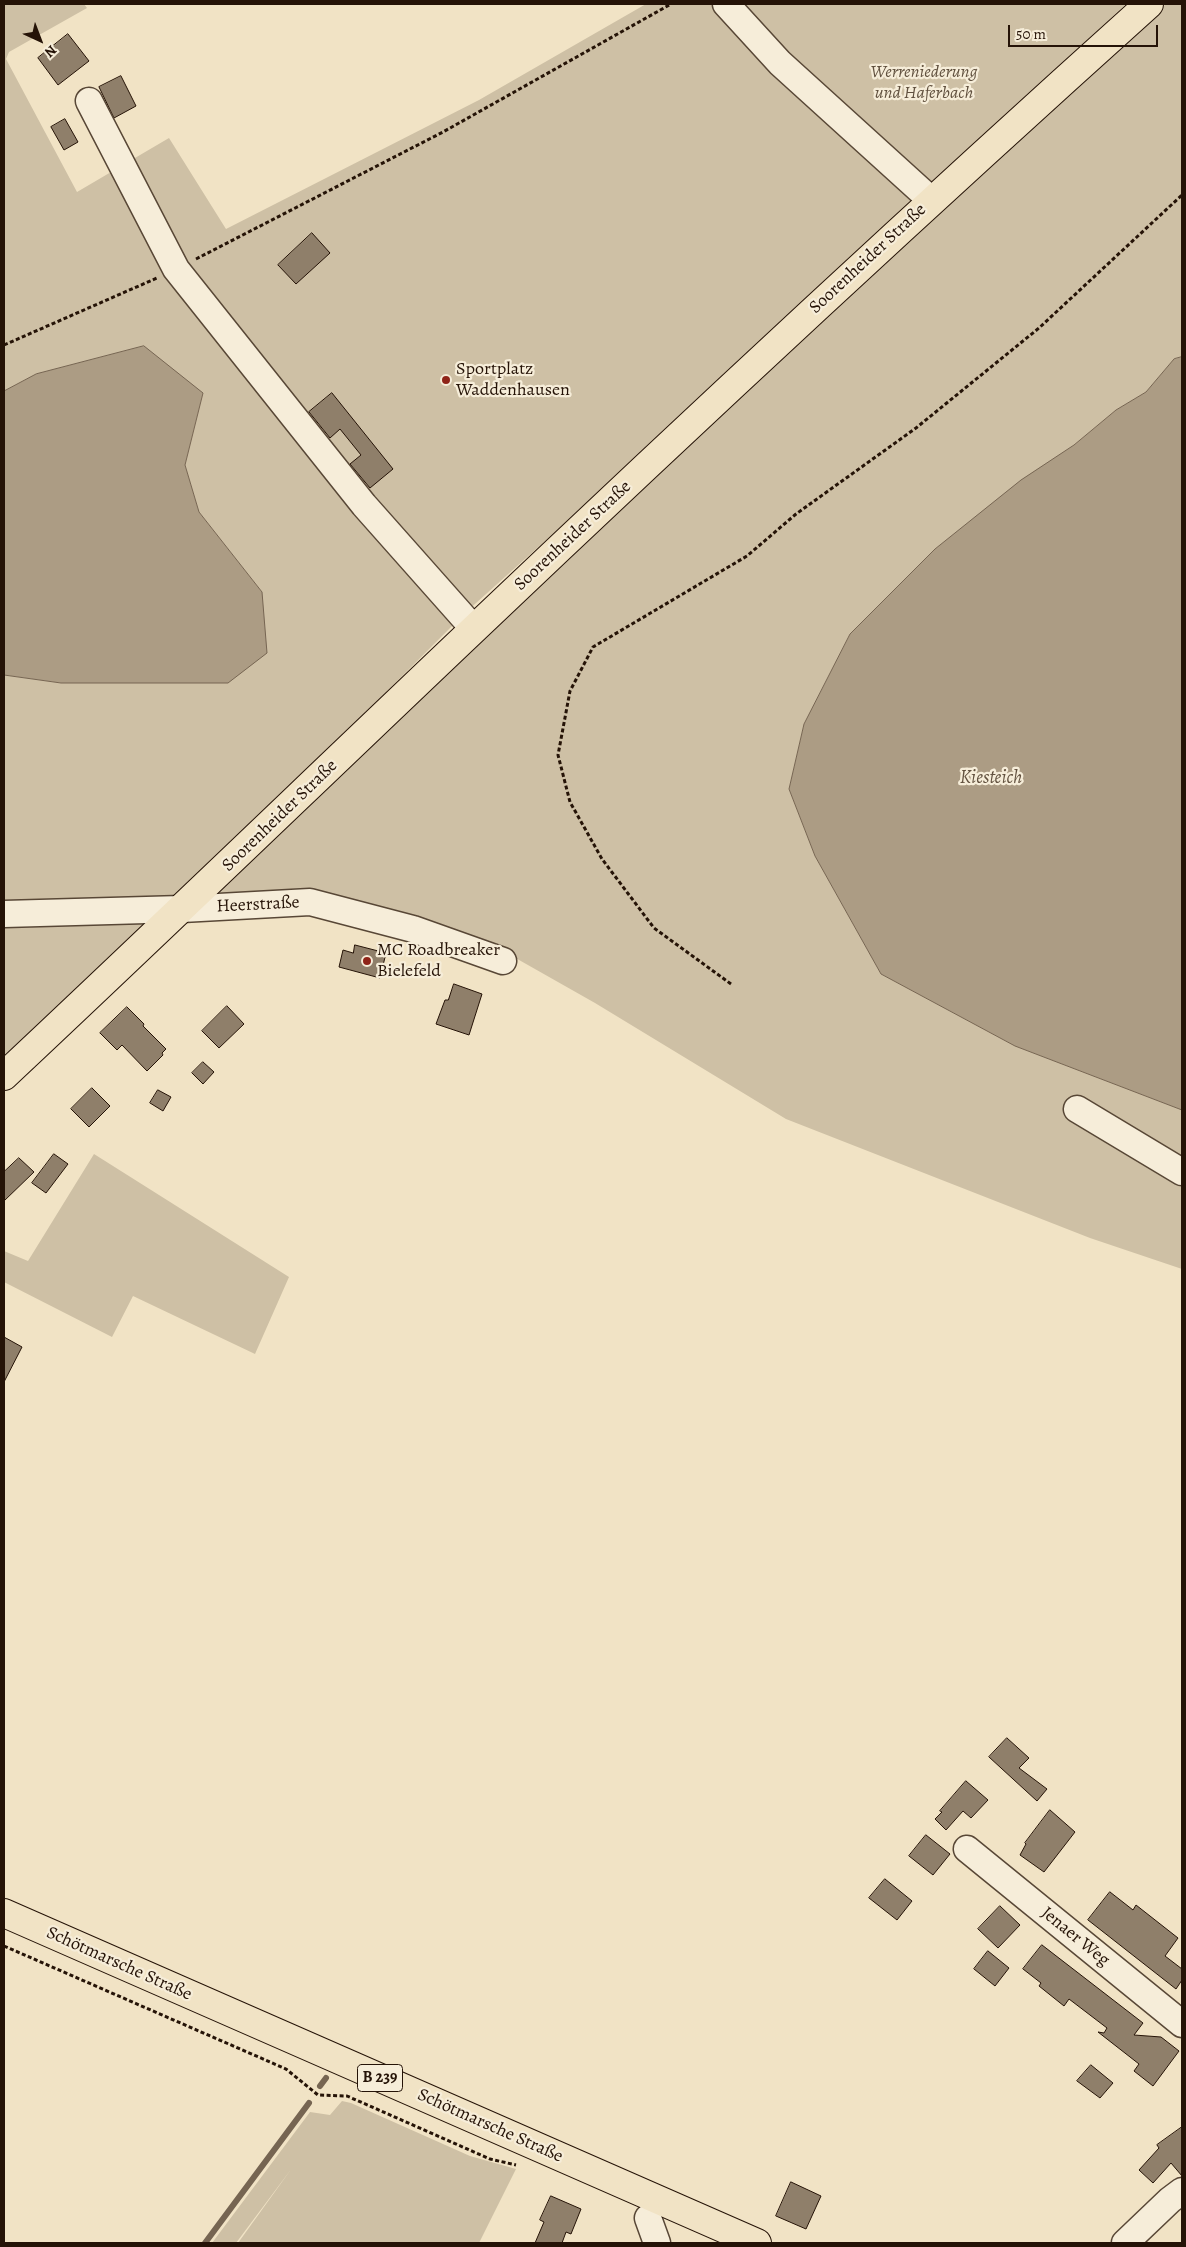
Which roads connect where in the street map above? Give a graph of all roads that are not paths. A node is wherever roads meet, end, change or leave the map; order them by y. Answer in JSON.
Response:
{"nodes":[{"id":1,"x":726,"y":4,"type":"edge"},
{"id":2,"x":1148,"y":4,"type":"edge"},
{"id":3,"x":89,"y":102,"type":"dead end"},
{"id":4,"x":931,"y":200,"type":"junction"},
{"id":5,"x":474,"y":629,"type":"junction"},
{"id":6,"x":182,"y":910,"type":"junction"},
{"id":7,"x":4,"y":914,"type":"edge"},
{"id":8,"x":503,"y":961,"type":"dead end"},
{"id":9,"x":4,"y":1076,"type":"edge"},
{"id":10,"x":1077,"y":1109,"type":"dead end"},
{"id":11,"x":1182,"y":1172,"type":"edge"},
{"id":12,"x":967,"y":1849,"type":"dead end"},
{"id":13,"x":4,"y":1913,"type":"edge"},
{"id":14,"x":1182,"y":2024,"type":"edge"},
{"id":15,"x":1182,"y":2191,"type":"edge"},
{"id":16,"x":648,"y":2218,"type":"dead end"},
{"id":17,"x":657,"y":2243,"type":"edge"},
{"id":18,"x":757,"y":2243,"type":"edge"},
{"id":19,"x":1124,"y":2243,"type":"edge"}],
"edges":[{"from":1,"to":4,"type":"street"},
{"from":2,"to":4,"type":"main road","name":"Soorenheider Straße"},
{"from":3,"to":5,"type":"street"},
{"from":4,"to":5,"type":"main road","name":"Soorenheider Straße"},
{"from":5,"to":6,"type":"main road","name":"Soorenheider Straße"},
{"from":6,"to":7,"type":"street","name":"Heerstraße"},
{"from":6,"to":8,"type":"street","name":"Heerstraße"},
{"from":6,"to":9,"type":"main road","name":"Soorenheider Straße"},
{"from":10,"to":11,"type":"street"},
{"from":12,"to":14,"type":"street","name":"Jenaer Weg"},
{"from":13,"to":18,"type":"main road","name":"Schötmarsche Straße","number":"B 239"},
{"from":15,"to":19,"type":"street"},
{"from":16,"to":17,"type":"street"}]}
